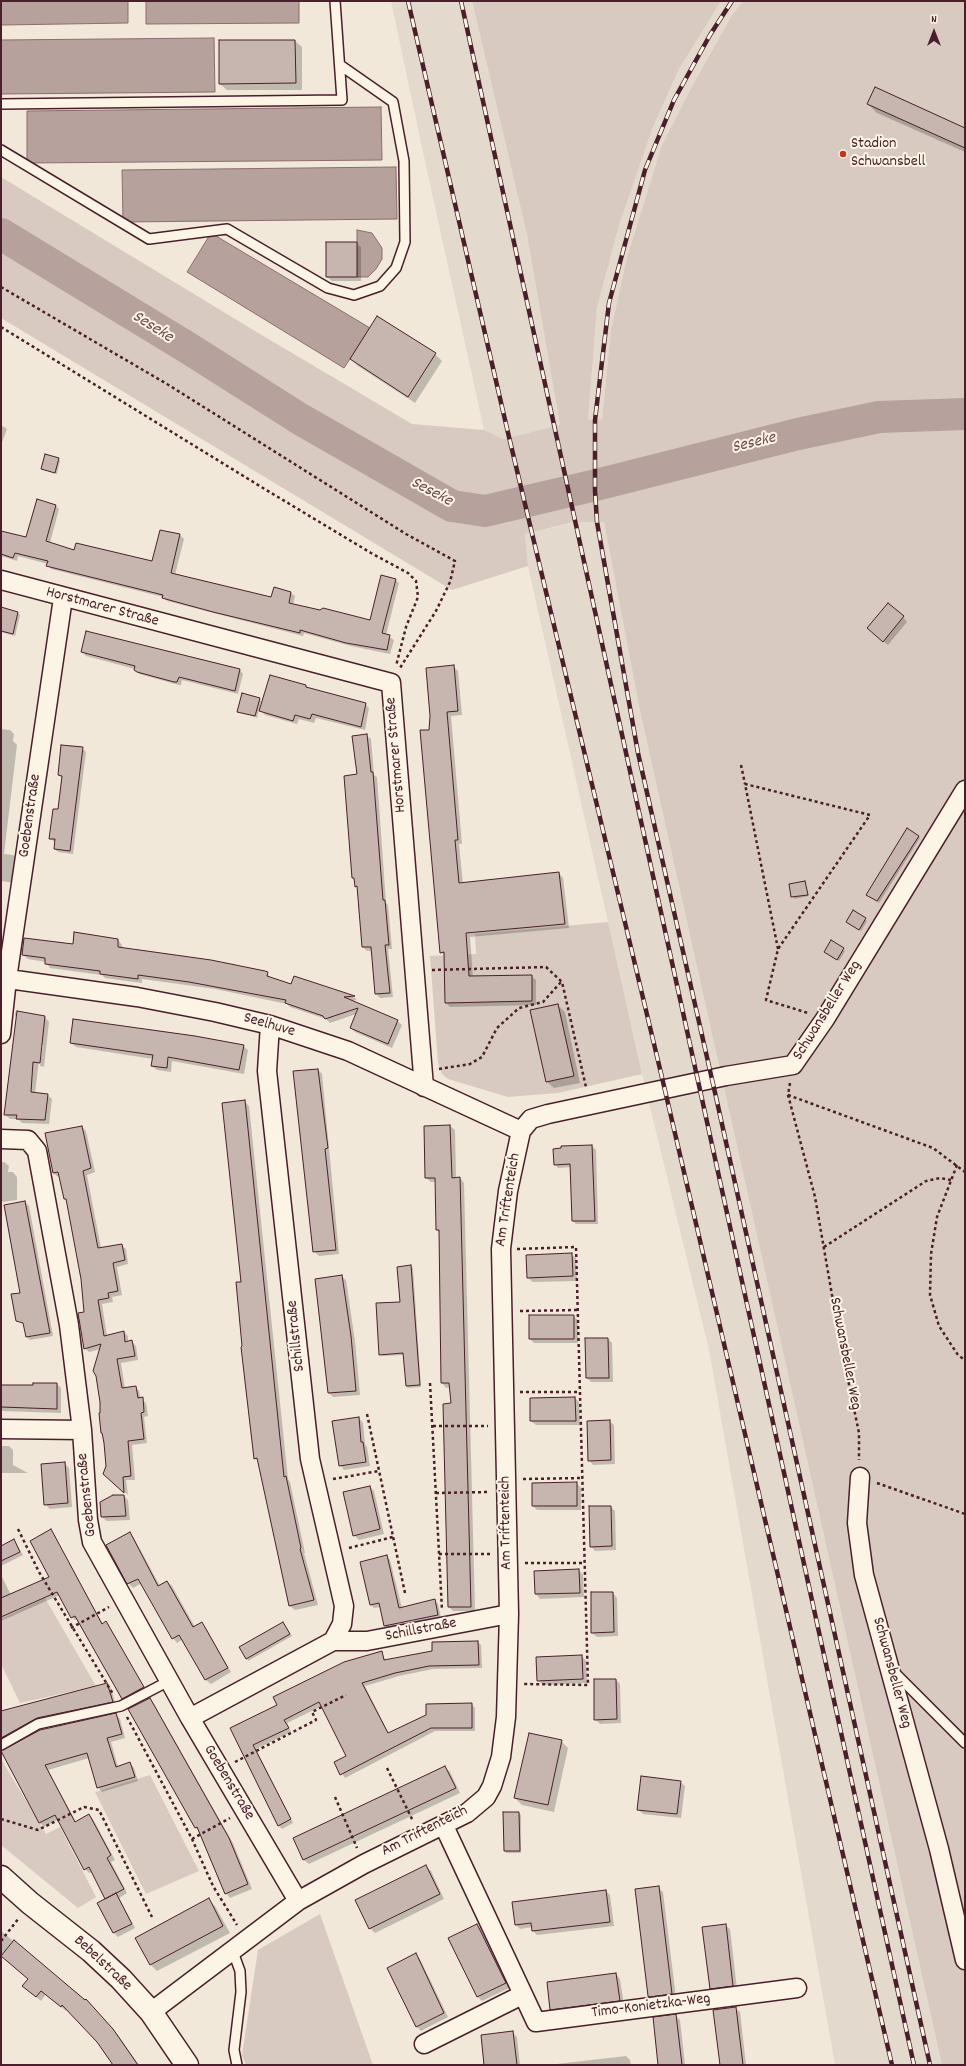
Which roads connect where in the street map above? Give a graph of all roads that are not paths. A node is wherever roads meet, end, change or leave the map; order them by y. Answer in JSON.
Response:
{"nodes":[{"id":1,"x":335,"y":1,"type":"edge"},
{"id":2,"x":340,"y":65,"type":"junction"},
{"id":3,"x":1,"y":104,"type":"edge"},
{"id":4,"x":1,"y":150,"type":"edge"},
{"id":5,"x":1,"y":580,"type":"edge"},
{"id":6,"x":63,"y":598,"type":"junction"},
{"id":7,"x":965,"y":790,"type":"edge"},
{"id":8,"x":4,"y":978,"type":"edge"},
{"id":9,"x":270,"y":1025,"type":"junction"},
{"id":10,"x":1,"y":1034,"type":"edge"},
{"id":11,"x":793,"y":1065,"type":"joint"},
{"id":12,"x":423,"y":1079,"type":"junction"},
{"id":13,"x":521,"y":1131,"type":"junction"},
{"id":14,"x":1,"y":1139,"type":"edge"},
{"id":15,"x":1,"y":1429,"type":"edge"},
{"id":16,"x":82,"y":1430,"type":"junction"},
{"id":17,"x":860,"y":1477,"type":"road end"},
{"id":18,"x":509,"y":1614,"type":"junction"},
{"id":19,"x":333,"y":1641,"type":"junction"},
{"id":20,"x":890,"y":1668,"type":"junction"},
{"id":21,"x":169,"y":1681,"type":"junction"},
{"id":22,"x":190,"y":1718,"type":"junction"},
{"id":23,"x":965,"y":1743,"type":"edge"},
{"id":24,"x":1,"y":1745,"type":"edge"},
{"id":25,"x":444,"y":1826,"type":"junction"},
{"id":26,"x":1,"y":1877,"type":"edge"},
{"id":27,"x":298,"y":1901,"type":"junction"},
{"id":28,"x":239,"y":1944,"type":"junction"},
{"id":29,"x":965,"y":1960,"type":"edge"},
{"id":30,"x":797,"y":1988,"type":"dead end"},
{"id":31,"x":522,"y":1995,"type":"junction"},
{"id":32,"x":150,"y":2012,"type":"junction"},
{"id":33,"x":424,"y":2044,"type":"dead end"},
{"id":34,"x":187,"y":2065,"type":"edge"},
{"id":35,"x":237,"y":2065,"type":"edge"}],
"edges":[{"from":1,"to":2,"type":"lane"},
{"from":2,"to":3,"type":"lane"},
{"from":2,"to":4,"type":"lane"},
{"from":5,"to":6,"type":"street","name":"Horstmarer Straße"},
{"from":6,"to":8,"type":"street","name":"Goebenstraße"},
{"from":6,"to":12,"type":"street","name":"Horstmarer Straße"},
{"from":7,"to":11,"type":"street","name":"Schwansbeller Weg"},
{"from":8,"to":9,"type":"street","name":"Seelhuve"},
{"from":8,"to":10,"type":"street","name":"Goebenstraße"},
{"from":9,"to":12,"type":"street","name":"Seelhuve"},
{"from":9,"to":19,"type":"street","name":"Schillstraße"},
{"from":11,"to":13,"type":"street","name":"Am Triftenteich"},
{"from":12,"to":13,"type":"street","name":"Seelhuve"},
{"from":13,"to":18,"type":"street","name":"Am Triftenteich"},
{"from":14,"to":16,"type":"street","name":"Goebenstraße"},
{"from":15,"to":16,"type":"street"},
{"from":16,"to":21,"type":"street","name":"Goebenstraße"},
{"from":17,"to":20,"type":"street","name":"Schwansbeller Weg"},
{"from":18,"to":19,"type":"street","name":"Schillstraße"},
{"from":18,"to":25,"type":"street","name":"Am Triftenteich"},
{"from":19,"to":22,"type":"street","name":"Schillstraße"},
{"from":20,"to":23,"type":"lane"},
{"from":20,"to":29,"type":"street","name":"Schwansbeller Weg"},
{"from":21,"to":22,"type":"street","name":"Goebenstraße"},
{"from":21,"to":24,"type":"lane"},
{"from":22,"to":27,"type":"street","name":"Goebenstraße"},
{"from":25,"to":27,"type":"street","name":"Am Triftenteich"},
{"from":25,"to":31,"type":"street","name":"Timo-Konietzka-Weg"},
{"from":26,"to":32,"type":"main road","name":"Bebelstraße"},
{"from":27,"to":28,"type":"street","name":"Am Triftenteich"},
{"from":28,"to":32,"type":"street","name":"Am Triftenteich"},
{"from":28,"to":35,"type":"lane"},
{"from":30,"to":31,"type":"street","name":"Timo-Konietzka-Weg"},
{"from":31,"to":33,"type":"street"},
{"from":32,"to":34,"type":"main road","name":"Bebelstraße"}]}
